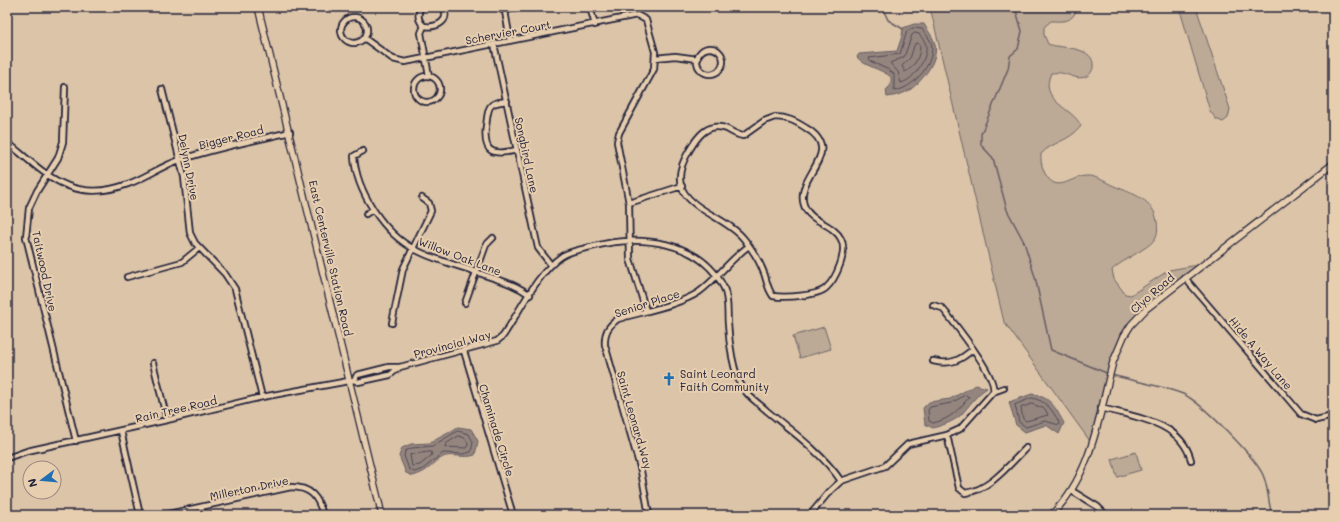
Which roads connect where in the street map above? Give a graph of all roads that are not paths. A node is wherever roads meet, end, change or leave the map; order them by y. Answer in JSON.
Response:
{"nodes":[{"id":1,"x":258,"y":7,"type":"edge"},
{"id":2,"x":421,"y":7,"type":"edge"},
{"id":3,"x":443,"y":7,"type":"edge"},
{"id":4,"x":496,"y":7,"type":"edge"},
{"id":5,"x":517,"y":7,"type":"edge"},
{"id":6,"x":590,"y":7,"type":"edge"},
{"id":7,"x":505,"y":11,"type":"junction"},
{"id":8,"x":595,"y":25,"type":"junction"},
{"id":9,"x":424,"y":26,"type":"junction"},
{"id":10,"x":364,"y":38,"type":"junction"},
{"id":11,"x":510,"y":40,"type":"junction"},
{"id":12,"x":494,"y":44,"type":"junction"},
{"id":13,"x":426,"y":58,"type":"junction"},
{"id":14,"x":656,"y":58,"type":"junction"},
{"id":15,"x":698,"y":59,"type":"junction"},
{"id":16,"x":429,"y":76,"type":"junction"},
{"id":17,"x":65,"y":87,"type":"dead end"},
{"id":18,"x":162,"y":89,"type":"dead end"},
{"id":19,"x":507,"y":101,"type":"junction"},
{"id":20,"x":290,"y":132,"type":"junction"},
{"id":21,"x":7,"y":142,"type":"edge"},
{"id":22,"x":517,"y":150,"type":"junction"},
{"id":23,"x":363,"y":151,"type":"dead end"},
{"id":24,"x":180,"y":160,"type":"junction"},
{"id":25,"x":1333,"y":164,"type":"edge"},
{"id":26,"x":48,"y":177,"type":"junction"},
{"id":27,"x":682,"y":186,"type":"junction"},
{"id":28,"x":422,"y":198,"type":"dead end"},
{"id":29,"x":629,"y":203,"type":"junction"},
{"id":30,"x":372,"y":210,"type":"junction"},
{"id":31,"x":366,"y":214,"type":"dead end"},
{"id":32,"x":493,"y":238,"type":"dead end"},
{"id":33,"x":630,"y":240,"type":"junction"},
{"id":34,"x":748,"y":246,"type":"junction"},
{"id":35,"x":199,"y":248,"type":"junction"},
{"id":36,"x":414,"y":250,"type":"junction"},
{"id":37,"x":552,"y":265,"type":"junction"},
{"id":38,"x":477,"y":273,"type":"junction"},
{"id":39,"x":716,"y":276,"type":"junction"},
{"id":40,"x":127,"y":277,"type":"dead end"},
{"id":41,"x":1185,"y":278,"type":"junction"},
{"id":42,"x":530,"y":295,"type":"junction"},
{"id":43,"x":466,"y":303,"type":"dead end"},
{"id":44,"x":933,"y":305,"type":"dead end"},
{"id":45,"x":646,"y":311,"type":"junction"},
{"id":46,"x":392,"y":323,"type":"dead end"},
{"id":47,"x":606,"y":331,"type":"joint"},
{"id":48,"x":974,"y":350,"type":"junction"},
{"id":49,"x":464,"y":351,"type":"junction"},
{"id":50,"x":933,"y":360,"type":"dead end"},
{"id":51,"x":153,"y":363,"type":"dead end"},
{"id":52,"x":352,"y":380,"type":"junction"},
{"id":53,"x":1004,"y":388,"type":"dead end"},
{"id":54,"x":993,"y":392,"type":"junction"},
{"id":55,"x":262,"y":397,"type":"junction"},
{"id":56,"x":1101,"y":408,"type":"junction"},
{"id":57,"x":1333,"y":416,"type":"edge"},
{"id":58,"x":167,"y":420,"type":"junction"},
{"id":59,"x":121,"y":431,"type":"junction"},
{"id":60,"x":947,"y":435,"type":"junction"},
{"id":61,"x":76,"y":440,"type":"junction"},
{"id":62,"x":1026,"y":448,"type":"dead end"},
{"id":63,"x":7,"y":458,"type":"edge"},
{"id":64,"x":1191,"y":460,"type":"dead end"},
{"id":65,"x":841,"y":481,"type":"junction"},
{"id":66,"x":1072,"y":491,"type":"junction"},
{"id":67,"x":140,"y":515,"type":"edge"},
{"id":68,"x":164,"y":515,"type":"edge"},
{"id":69,"x":323,"y":515,"type":"edge"},
{"id":70,"x":382,"y":515,"type":"edge"},
{"id":71,"x":513,"y":515,"type":"edge"},
{"id":72,"x":649,"y":515,"type":"edge"},
{"id":73,"x":810,"y":515,"type":"edge"},
{"id":74,"x":1051,"y":515,"type":"edge"},
{"id":75,"x":1106,"y":515,"type":"edge"}],
"edges":[{"from":1,"to":20,"type":"street","name":"East Centerville Station Road"},
{"from":2,"to":9,"type":"street"},
{"from":3,"to":9,"type":"street"},
{"from":4,"to":7,"type":"street"},
{"from":5,"to":7,"type":"street"},
{"from":6,"to":8,"type":"street"},
{"from":7,"to":11,"type":"street"},
{"from":8,"to":11,"type":"street","name":"Schervier Court"},
{"from":8,"to":14,"type":"street","name":"Schervier Court"},
{"from":9,"to":13,"type":"street"},
{"from":10,"to":10,"type":"street"},
{"from":10,"to":13,"type":"street","name":"Schervier Court"},
{"from":11,"to":12,"type":"street","name":"Schervier Court"},
{"from":12,"to":13,"type":"street","name":"Schervier Court"},
{"from":12,"to":19,"type":"street","name":"Songbird Lane"},
{"from":13,"to":16,"type":"street"},
{"from":14,"to":15,"type":"street"},
{"from":14,"to":29,"type":"street","name":"Schervier Court"},
{"from":15,"to":15,"type":"street"},
{"from":16,"to":16,"type":"street"},
{"from":17,"to":26,"type":"street","name":"Taitwood Drive"},
{"from":18,"to":24,"type":"street","name":"Delynn Drive"},
{"from":19,"to":22,"type":"street","name":"Songbird Lane"},
{"from":19,"to":22,"type":"street"},
{"from":20,"to":24,"type":"street","name":"Bigger Road"},
{"from":20,"to":52,"type":"street","name":"East Centerville Station Road"},
{"from":21,"to":26,"type":"street","name":"Bigger Road"},
{"from":22,"to":37,"type":"street","name":"Songbird Lane"},
{"from":23,"to":30,"type":"street","name":"Willow Oak Lane"},
{"from":24,"to":26,"type":"street","name":"Bigger Road"},
{"from":24,"to":35,"type":"street","name":"Delynn Drive"},
{"from":25,"to":41,"type":"street","name":"Clyo Road"},
{"from":26,"to":61,"type":"street","name":"Taitwood Drive"},
{"from":27,"to":29,"type":"street"},
{"from":27,"to":34,"type":"street"},
{"from":27,"to":34,"type":"street"},
{"from":28,"to":36,"type":"street"},
{"from":29,"to":33,"type":"street","name":"Schervier Court"},
{"from":30,"to":31,"type":"street"},
{"from":30,"to":36,"type":"street","name":"Willow Oak Lane"},
{"from":32,"to":38,"type":"street"},
{"from":33,"to":37,"type":"street","name":"Provincial Way"},
{"from":33,"to":39,"type":"street","name":"Provincial Way"},
{"from":33,"to":45,"type":"street","name":"Schervier Court"},
{"from":34,"to":39,"type":"street","name":"Senior Place"},
{"from":35,"to":40,"type":"street"},
{"from":35,"to":55,"type":"street","name":"Delynn Drive"},
{"from":36,"to":38,"type":"street","name":"Willow Oak Lane"},
{"from":36,"to":46,"type":"street"},
{"from":37,"to":42,"type":"street","name":"Provincial Way"},
{"from":38,"to":42,"type":"street","name":"Willow Oak Lane"},
{"from":38,"to":43,"type":"street"},
{"from":39,"to":45,"type":"street","name":"Senior Place"},
{"from":39,"to":65,"type":"street","name":"Provincial Way"},
{"from":41,"to":56,"type":"street","name":"Clyo Road"},
{"from":41,"to":57,"type":"street","name":"Hide A Way Lane"},
{"from":42,"to":49,"type":"street","name":"Provincial Way"},
{"from":44,"to":48,"type":"street"},
{"from":45,"to":47,"type":"street","name":"Senior Place"},
{"from":47,"to":72,"type":"street","name":"Saint Leonard Way"},
{"from":48,"to":50,"type":"street"},
{"from":48,"to":54,"type":"street"},
{"from":49,"to":52,"type":"street","name":"Provincial Way"},
{"from":49,"to":71,"type":"street","name":"Chaminade Circle"},
{"from":51,"to":58,"type":"street"},
{"from":52,"to":55,"type":"street","name":"Rain Tree Road"},
{"from":52,"to":70,"type":"street","name":"East Centerville Station Road"},
{"from":53,"to":54,"type":"street"},
{"from":54,"to":60,"type":"street"},
{"from":55,"to":58,"type":"street","name":"Rain Tree Road"},
{"from":56,"to":64,"type":"street"},
{"from":56,"to":66,"type":"street","name":"Clyo Road"},
{"from":58,"to":59,"type":"street","name":"Rain Tree Road"},
{"from":59,"to":61,"type":"street","name":"Rain Tree Road"},
{"from":59,"to":67,"type":"street"},
{"from":60,"to":62,"type":"street"},
{"from":60,"to":65,"type":"street"},
{"from":61,"to":63,"type":"street","name":"Rain Tree Road"},
{"from":65,"to":73,"type":"street"},
{"from":66,"to":74,"type":"street","name":"Clyo Road"},
{"from":66,"to":75,"type":"street"},
{"from":68,"to":69,"type":"street","name":"Millerton Drive"}]}
